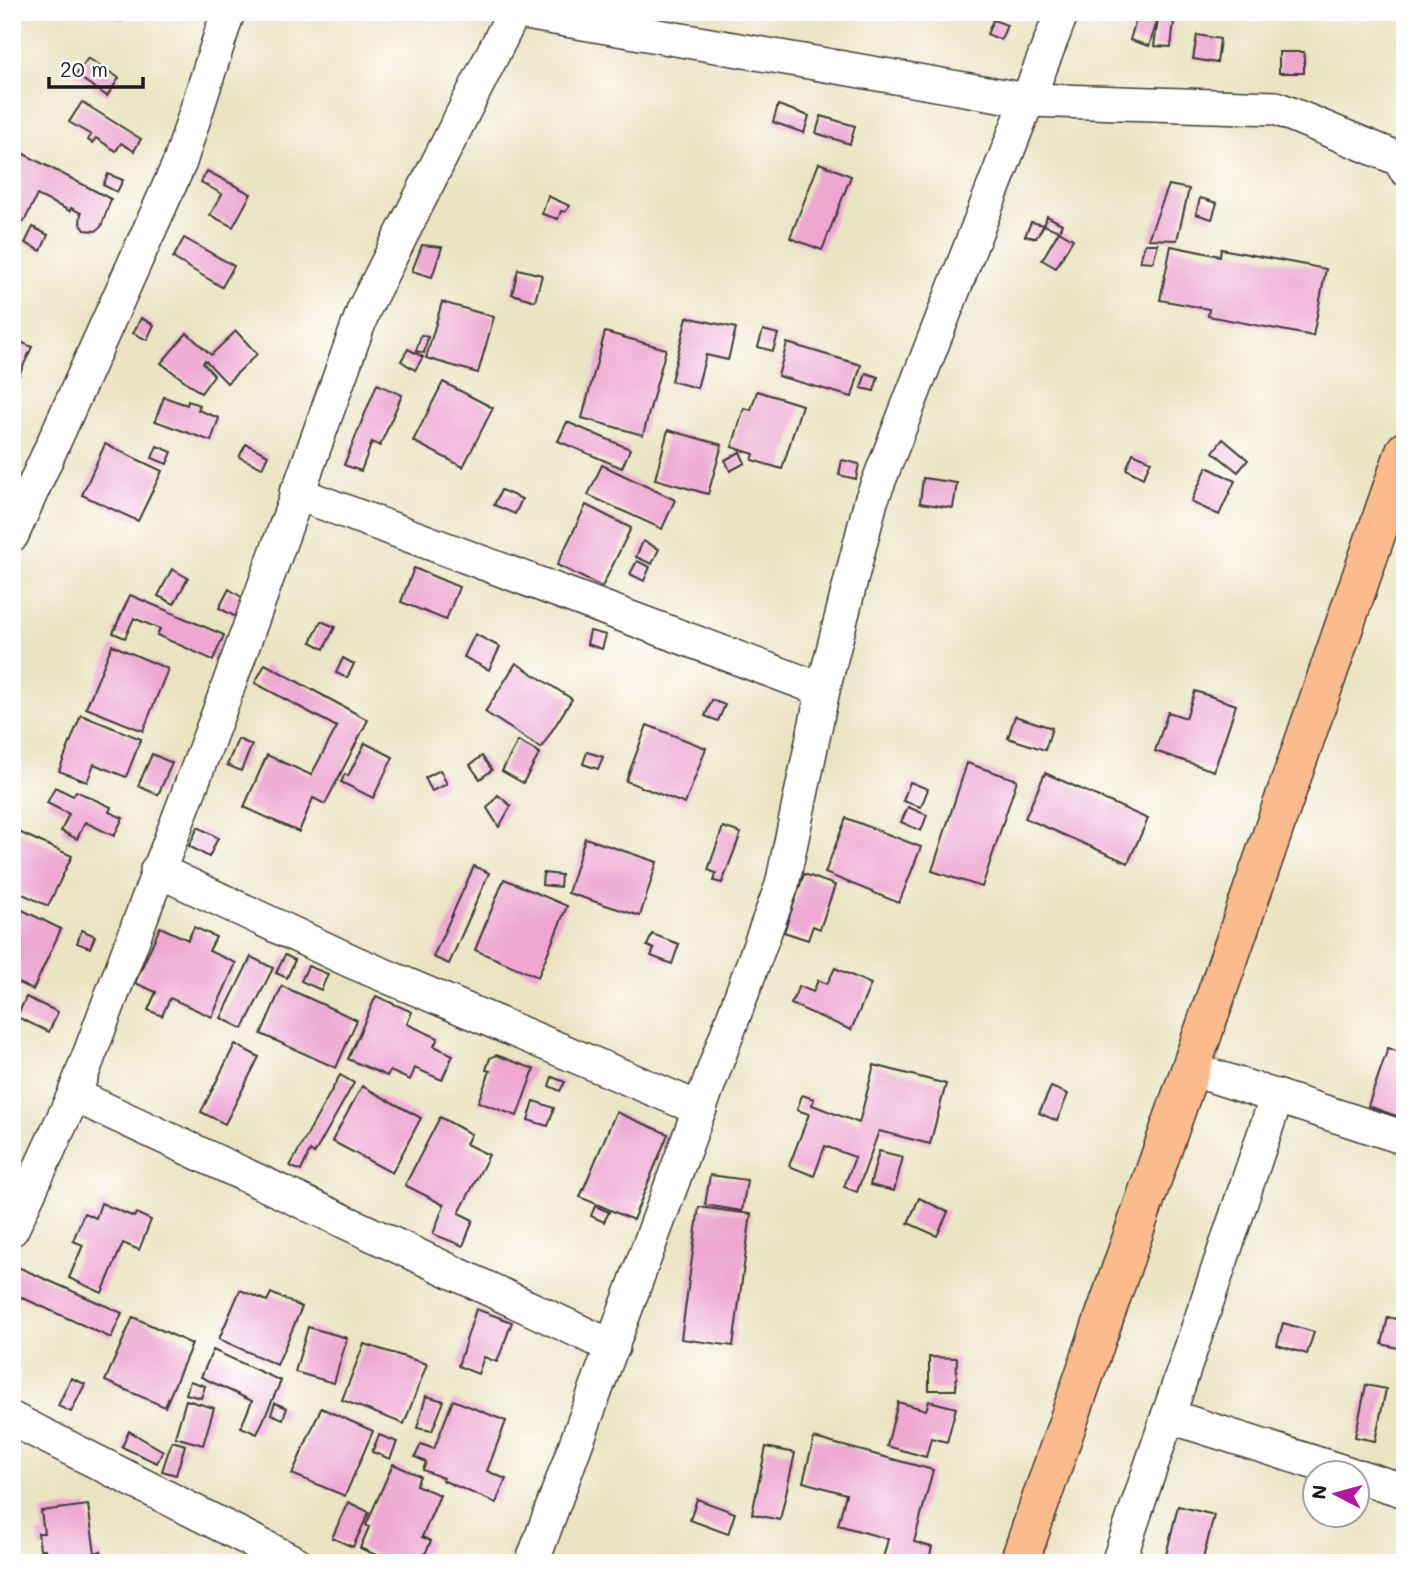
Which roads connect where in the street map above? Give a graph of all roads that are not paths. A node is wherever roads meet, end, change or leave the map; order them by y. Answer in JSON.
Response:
{"nodes":[{"id":1,"x":228,"y":12,"type":"edge"},
{"id":2,"x":514,"y":12,"type":"edge"},
{"id":3,"x":520,"y":12,"type":"edge"},
{"id":4,"x":1062,"y":12,"type":"edge"},
{"id":5,"x":1028,"y":100,"type":"junction"},
{"id":6,"x":1405,"y":169,"type":"edge"},
{"id":7,"x":1405,"y":451,"type":"edge"},
{"id":8,"x":296,"y":493,"type":"junction"},
{"id":9,"x":12,"y":535,"type":"edge"},
{"id":10,"x":823,"y":690,"type":"junction"},
{"id":11,"x":158,"y":870,"type":"junction"},
{"id":12,"x":1191,"y":1069,"type":"junction"},
{"id":13,"x":74,"y":1095,"type":"junction"},
{"id":14,"x":1277,"y":1096,"type":"junction"},
{"id":15,"x":700,"y":1109,"type":"junction"},
{"id":16,"x":1405,"y":1138,"type":"edge"},
{"id":17,"x":12,"y":1229,"type":"edge"},
{"id":18,"x":613,"y":1347,"type":"junction"},
{"id":19,"x":1167,"y":1416,"type":"junction"},
{"id":20,"x":12,"y":1419,"type":"edge"},
{"id":21,"x":1306,"y":1460,"type":"edge"},
{"id":22,"x":1372,"y":1481,"type":"edge"},
{"id":23,"x":1405,"y":1491,"type":"edge"},
{"id":24,"x":296,"y":1563,"type":"edge"},
{"id":25,"x":532,"y":1563,"type":"edge"},
{"id":26,"x":1019,"y":1563,"type":"edge"},
{"id":27,"x":1118,"y":1563,"type":"edge"}],
"edges":[{"from":1,"to":9,"type":"street"},
{"from":2,"to":8,"type":"street"},
{"from":3,"to":5,"type":"street"},
{"from":4,"to":5,"type":"street"},
{"from":5,"to":6,"type":"street"},
{"from":5,"to":10,"type":"street"},
{"from":7,"to":12,"type":"highway"},
{"from":8,"to":10,"type":"street"},
{"from":8,"to":11,"type":"street"},
{"from":10,"to":15,"type":"street"},
{"from":11,"to":13,"type":"street"},
{"from":11,"to":15,"type":"street"},
{"from":12,"to":14,"type":"street"},
{"from":12,"to":26,"type":"highway"},
{"from":13,"to":17,"type":"street"},
{"from":13,"to":18,"type":"street"},
{"from":14,"to":16,"type":"street"},
{"from":14,"to":19,"type":"street"},
{"from":15,"to":18,"type":"street"},
{"from":18,"to":25,"type":"street"},
{"from":19,"to":21,"type":"street"},
{"from":19,"to":27,"type":"street"},
{"from":20,"to":24,"type":"street"},
{"from":22,"to":23,"type":"street"}]}
